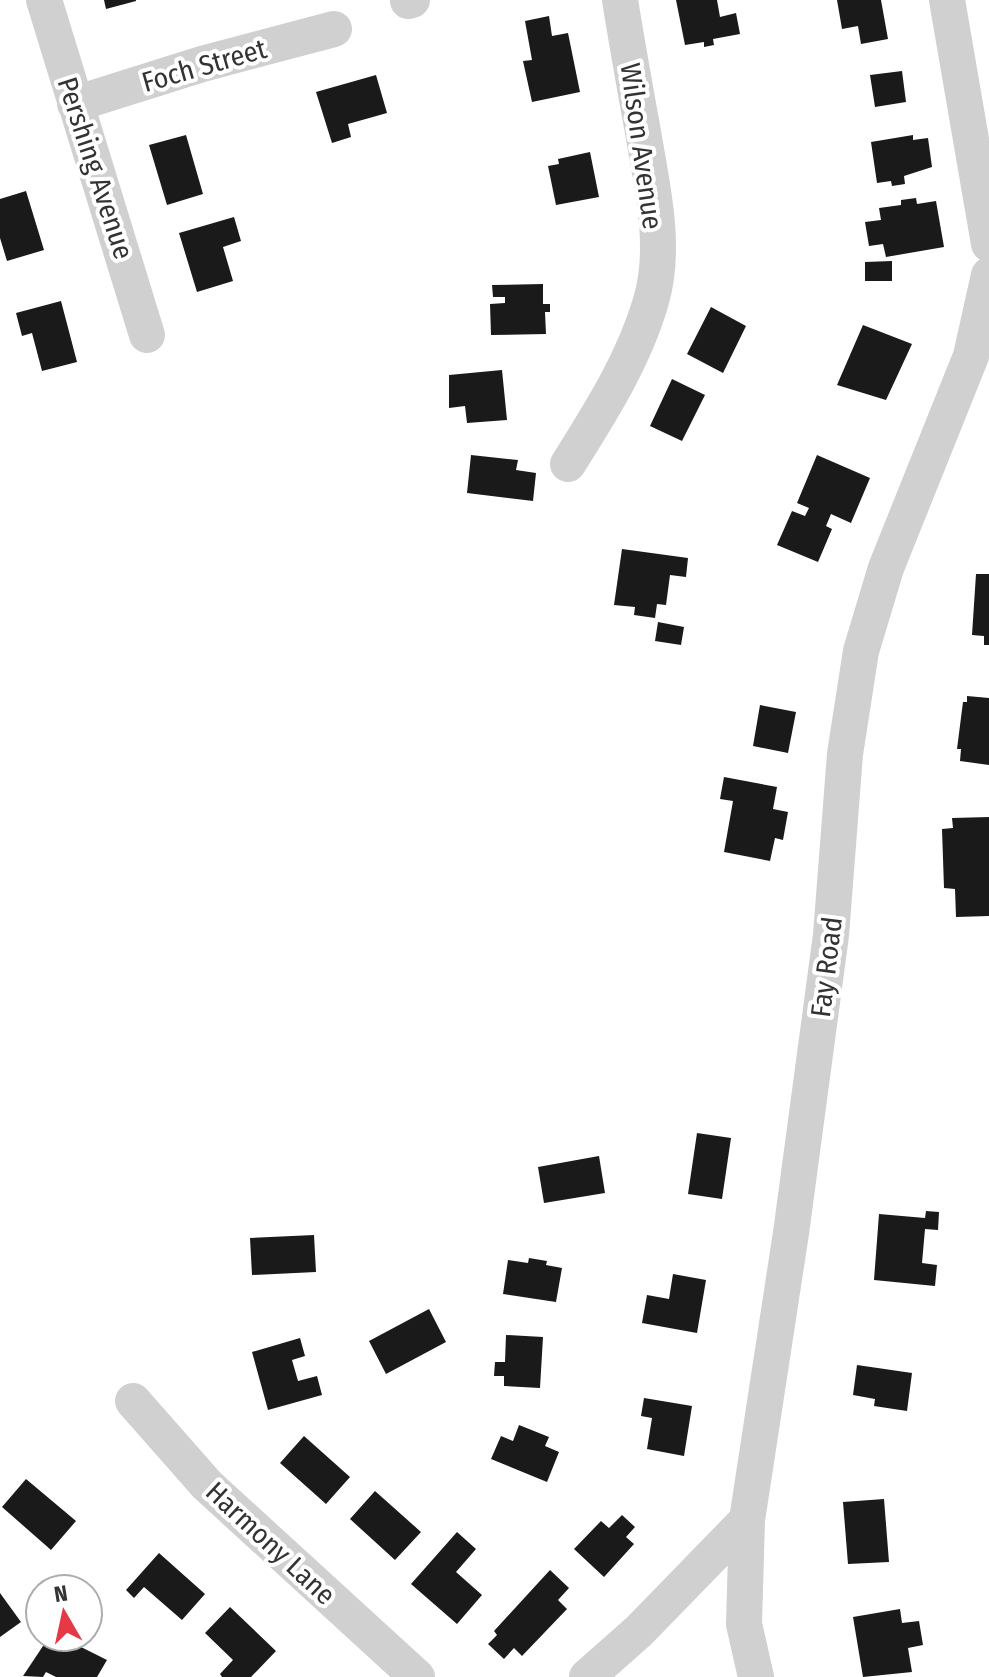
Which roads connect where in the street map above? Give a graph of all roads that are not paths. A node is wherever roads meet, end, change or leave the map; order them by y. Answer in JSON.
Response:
{"nodes":[{"id":1,"x":44,"y":0,"type":"edge"},
{"id":2,"x":620,"y":0,"type":"edge"},
{"id":3,"x":947,"y":0,"type":"edge"},
{"id":4,"x":334,"y":29,"type":"dead end"},
{"id":5,"x":75,"y":104,"type":"junction"},
{"id":6,"x":989,"y":244,"type":"edge"},
{"id":7,"x":989,"y":275,"type":"edge"},
{"id":8,"x":147,"y":335,"type":"dead end"},
{"id":9,"x":568,"y":464,"type":"dead end"},
{"id":10,"x":133,"y":1401,"type":"dead end"},
{"id":11,"x":747,"y":1520,"type":"junction"},
{"id":12,"x":417,"y":1677,"type":"edge"},
{"id":13,"x":587,"y":1677,"type":"edge"},
{"id":14,"x":756,"y":1677,"type":"edge"}],
"edges":[{"from":1,"to":5,"type":"street","name":"Pershing Avenue"},
{"from":2,"to":9,"type":"street","name":"Wilson Avenue"},
{"from":3,"to":6,"type":"street"},
{"from":4,"to":5,"type":"street","name":"Foch Street"},
{"from":5,"to":8,"type":"street","name":"Pershing Avenue"},
{"from":7,"to":11,"type":"street","name":"Fay Road"},
{"from":10,"to":12,"type":"street","name":"Harmony Lane"},
{"from":11,"to":13,"type":"street"},
{"from":11,"to":14,"type":"street","name":"Fay Road"}]}
